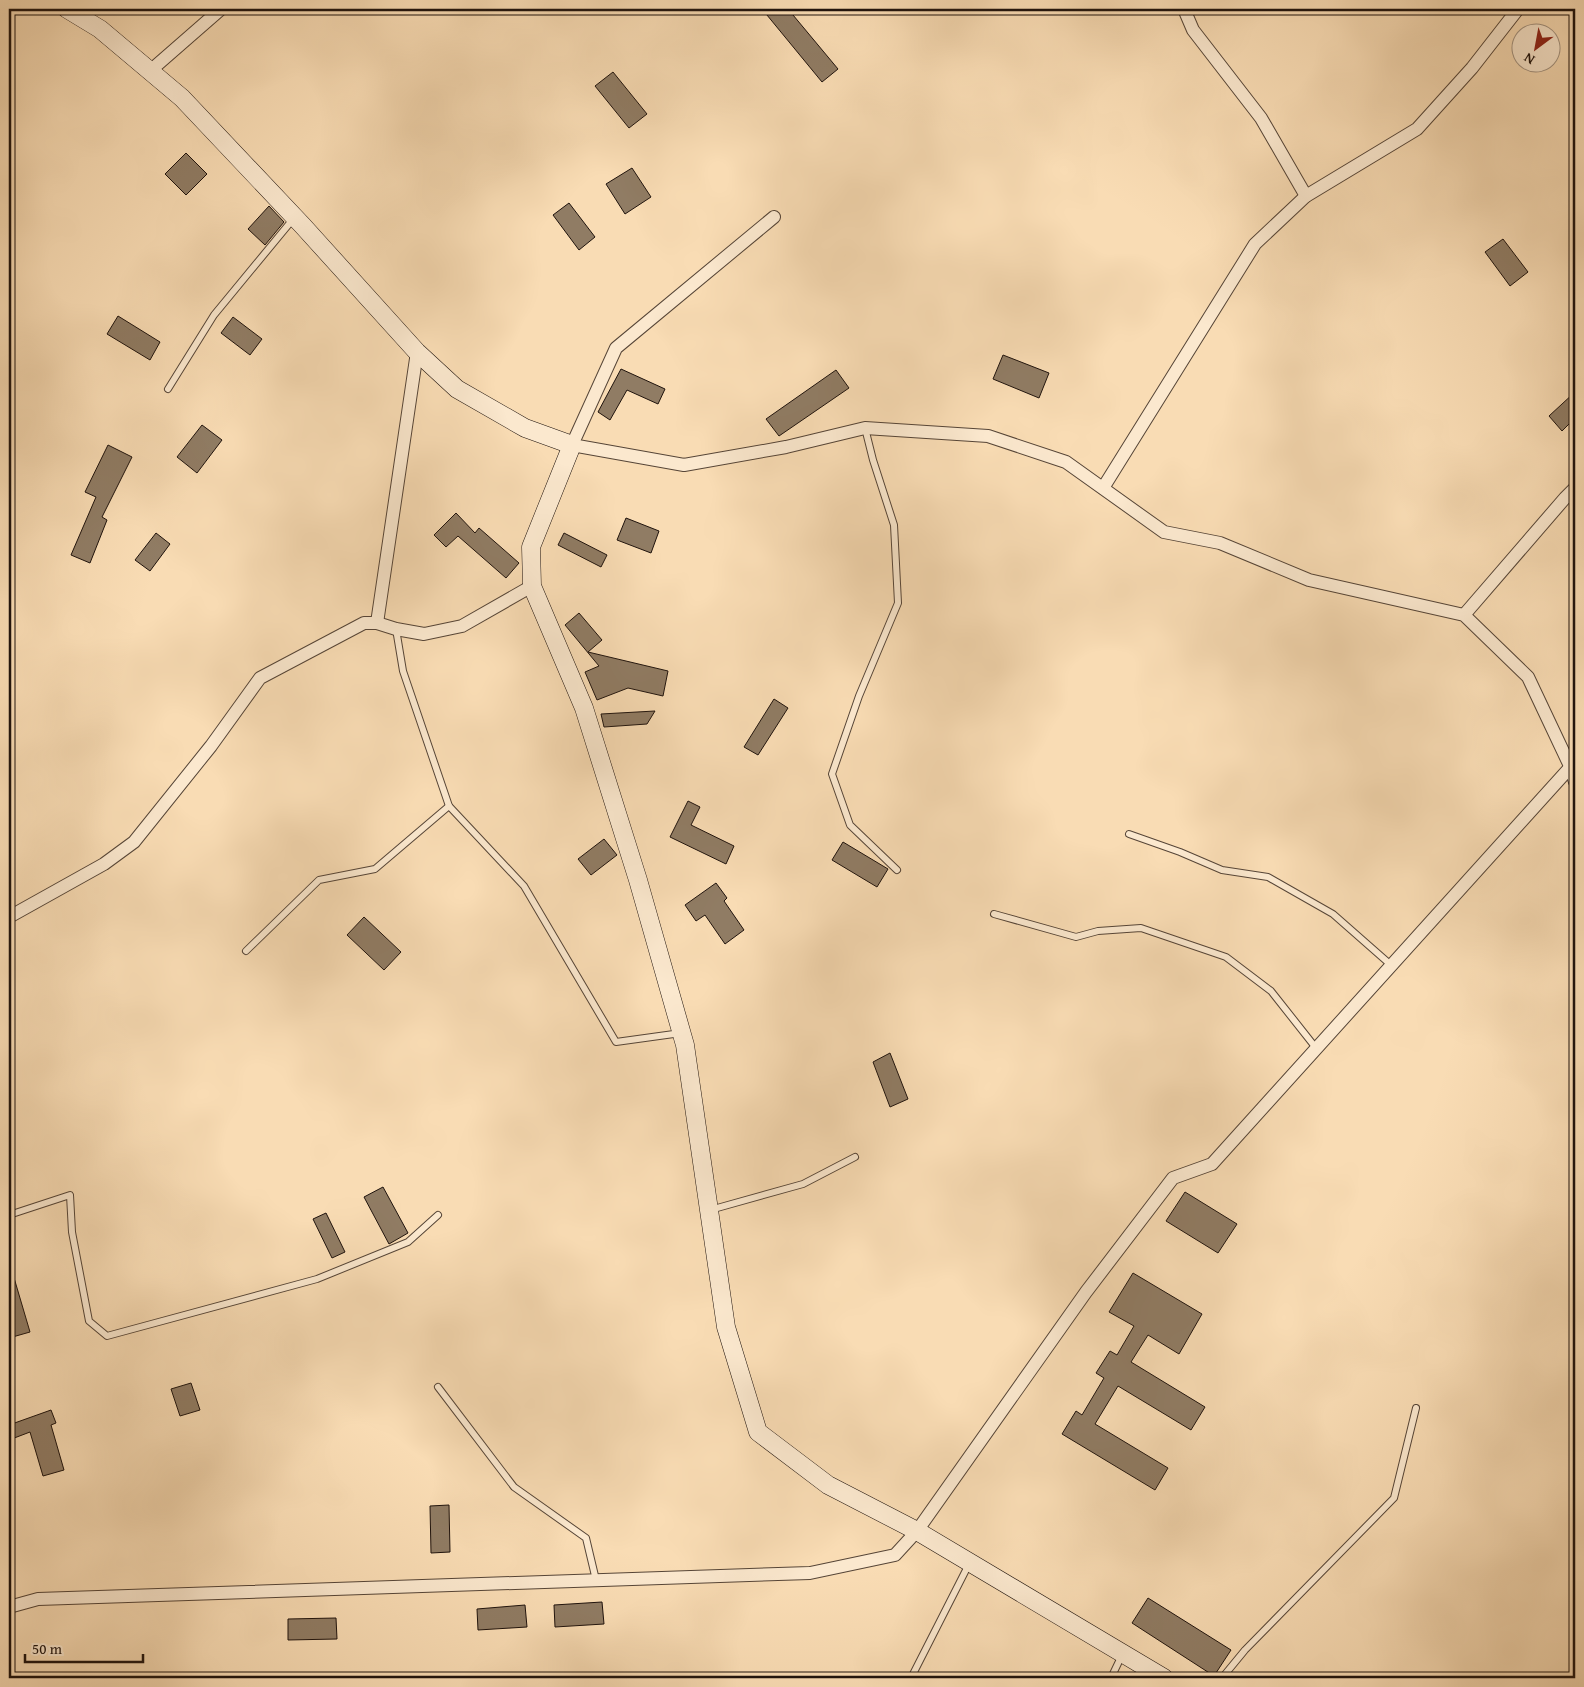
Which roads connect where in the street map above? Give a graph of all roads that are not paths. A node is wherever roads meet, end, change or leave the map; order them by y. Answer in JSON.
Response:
{"nodes":[{"id":1,"x":67,"y":9,"type":"edge"},
{"id":2,"x":221,"y":9,"type":"edge"},
{"id":3,"x":1184,"y":9,"type":"edge"},
{"id":4,"x":1518,"y":9,"type":"edge"},
{"id":5,"x":150,"y":72,"type":"junction"},
{"id":6,"x":1306,"y":196,"type":"junction"},
{"id":7,"x":295,"y":217,"type":"junction"},
{"id":8,"x":774,"y":217,"type":"dead end"},
{"id":9,"x":417,"y":352,"type":"junction"},
{"id":10,"x":168,"y":389,"type":"dead end"},
{"id":11,"x":865,"y":428,"type":"junction"},
{"id":12,"x":572,"y":445,"type":"junction"},
{"id":13,"x":1103,"y":488,"type":"junction"},
{"id":14,"x":1575,"y":488,"type":"edge"},
{"id":15,"x":532,"y":586,"type":"junction"},
{"id":16,"x":1464,"y":614,"type":"junction"},
{"id":17,"x":377,"y":623,"type":"junction"},
{"id":18,"x":396,"y":629,"type":"junction"},
{"id":19,"x":1573,"y":764,"type":"edge"},
{"id":20,"x":1575,"y":782,"type":"edge"},
{"id":21,"x":449,"y":806,"type":"junction"},
{"id":22,"x":1129,"y":834,"type":"dead end"},
{"id":23,"x":897,"y":870,"type":"dead end"},
{"id":24,"x":994,"y":914,"type":"dead end"},
{"id":25,"x":9,"y":917,"type":"edge"},
{"id":26,"x":246,"y":951,"type":"dead end"},
{"id":27,"x":1391,"y":964,"type":"junction"},
{"id":28,"x":682,"y":1033,"type":"junction"},
{"id":29,"x":1316,"y":1048,"type":"junction"},
{"id":30,"x":854,"y":1157,"type":"dead end"},
{"id":31,"x":709,"y":1210,"type":"junction"},
{"id":32,"x":438,"y":1214,"type":"dead end"},
{"id":33,"x":9,"y":1215,"type":"edge"},
{"id":34,"x":438,"y":1387,"type":"dead end"},
{"id":35,"x":1416,"y":1408,"type":"dead end"},
{"id":36,"x":917,"y":1531,"type":"junction"},
{"id":37,"x":970,"y":1562,"type":"junction"},
{"id":38,"x":596,"y":1580,"type":"junction"},
{"id":39,"x":9,"y":1607,"type":"edge"},
{"id":40,"x":1123,"y":1654,"type":"junction"},
{"id":41,"x":911,"y":1678,"type":"edge"},
{"id":42,"x":1111,"y":1678,"type":"edge"},
{"id":43,"x":1164,"y":1678,"type":"edge"},
{"id":44,"x":1222,"y":1678,"type":"edge"}],
"edges":[{"from":1,"to":5,"type":"street"},
{"from":2,"to":5,"type":"street"},
{"from":3,"to":6,"type":"street"},
{"from":4,"to":6,"type":"street"},
{"from":5,"to":7,"type":"street"},
{"from":6,"to":13,"type":"street"},
{"from":7,"to":9,"type":"street"},
{"from":7,"to":10,"type":"lane"},
{"from":8,"to":12,"type":"street"},
{"from":9,"to":12,"type":"street"},
{"from":9,"to":17,"type":"street"},
{"from":11,"to":12,"type":"street"},
{"from":11,"to":13,"type":"street"},
{"from":11,"to":23,"type":"lane"},
{"from":12,"to":15,"type":"street"},
{"from":13,"to":16,"type":"street"},
{"from":14,"to":16,"type":"street"},
{"from":15,"to":18,"type":"street"},
{"from":15,"to":28,"type":"street"},
{"from":16,"to":19,"type":"street"},
{"from":17,"to":18,"type":"street"},
{"from":17,"to":25,"type":"street"},
{"from":18,"to":21,"type":"lane"},
{"from":19,"to":20,"type":"street"},
{"from":19,"to":27,"type":"street"},
{"from":21,"to":26,"type":"lane"},
{"from":21,"to":28,"type":"lane"},
{"from":22,"to":27,"type":"lane"},
{"from":24,"to":29,"type":"lane"},
{"from":27,"to":29,"type":"street"},
{"from":28,"to":31,"type":"street"},
{"from":29,"to":36,"type":"street"},
{"from":30,"to":31,"type":"lane"},
{"from":31,"to":36,"type":"street"},
{"from":32,"to":33,"type":"lane"},
{"from":34,"to":38,"type":"lane"},
{"from":35,"to":44,"type":"lane"},
{"from":36,"to":37,"type":"street"},
{"from":36,"to":38,"type":"street"},
{"from":37,"to":40,"type":"street"},
{"from":37,"to":41,"type":"lane"},
{"from":38,"to":39,"type":"street"},
{"from":40,"to":42,"type":"lane"},
{"from":40,"to":43,"type":"street"}]}
